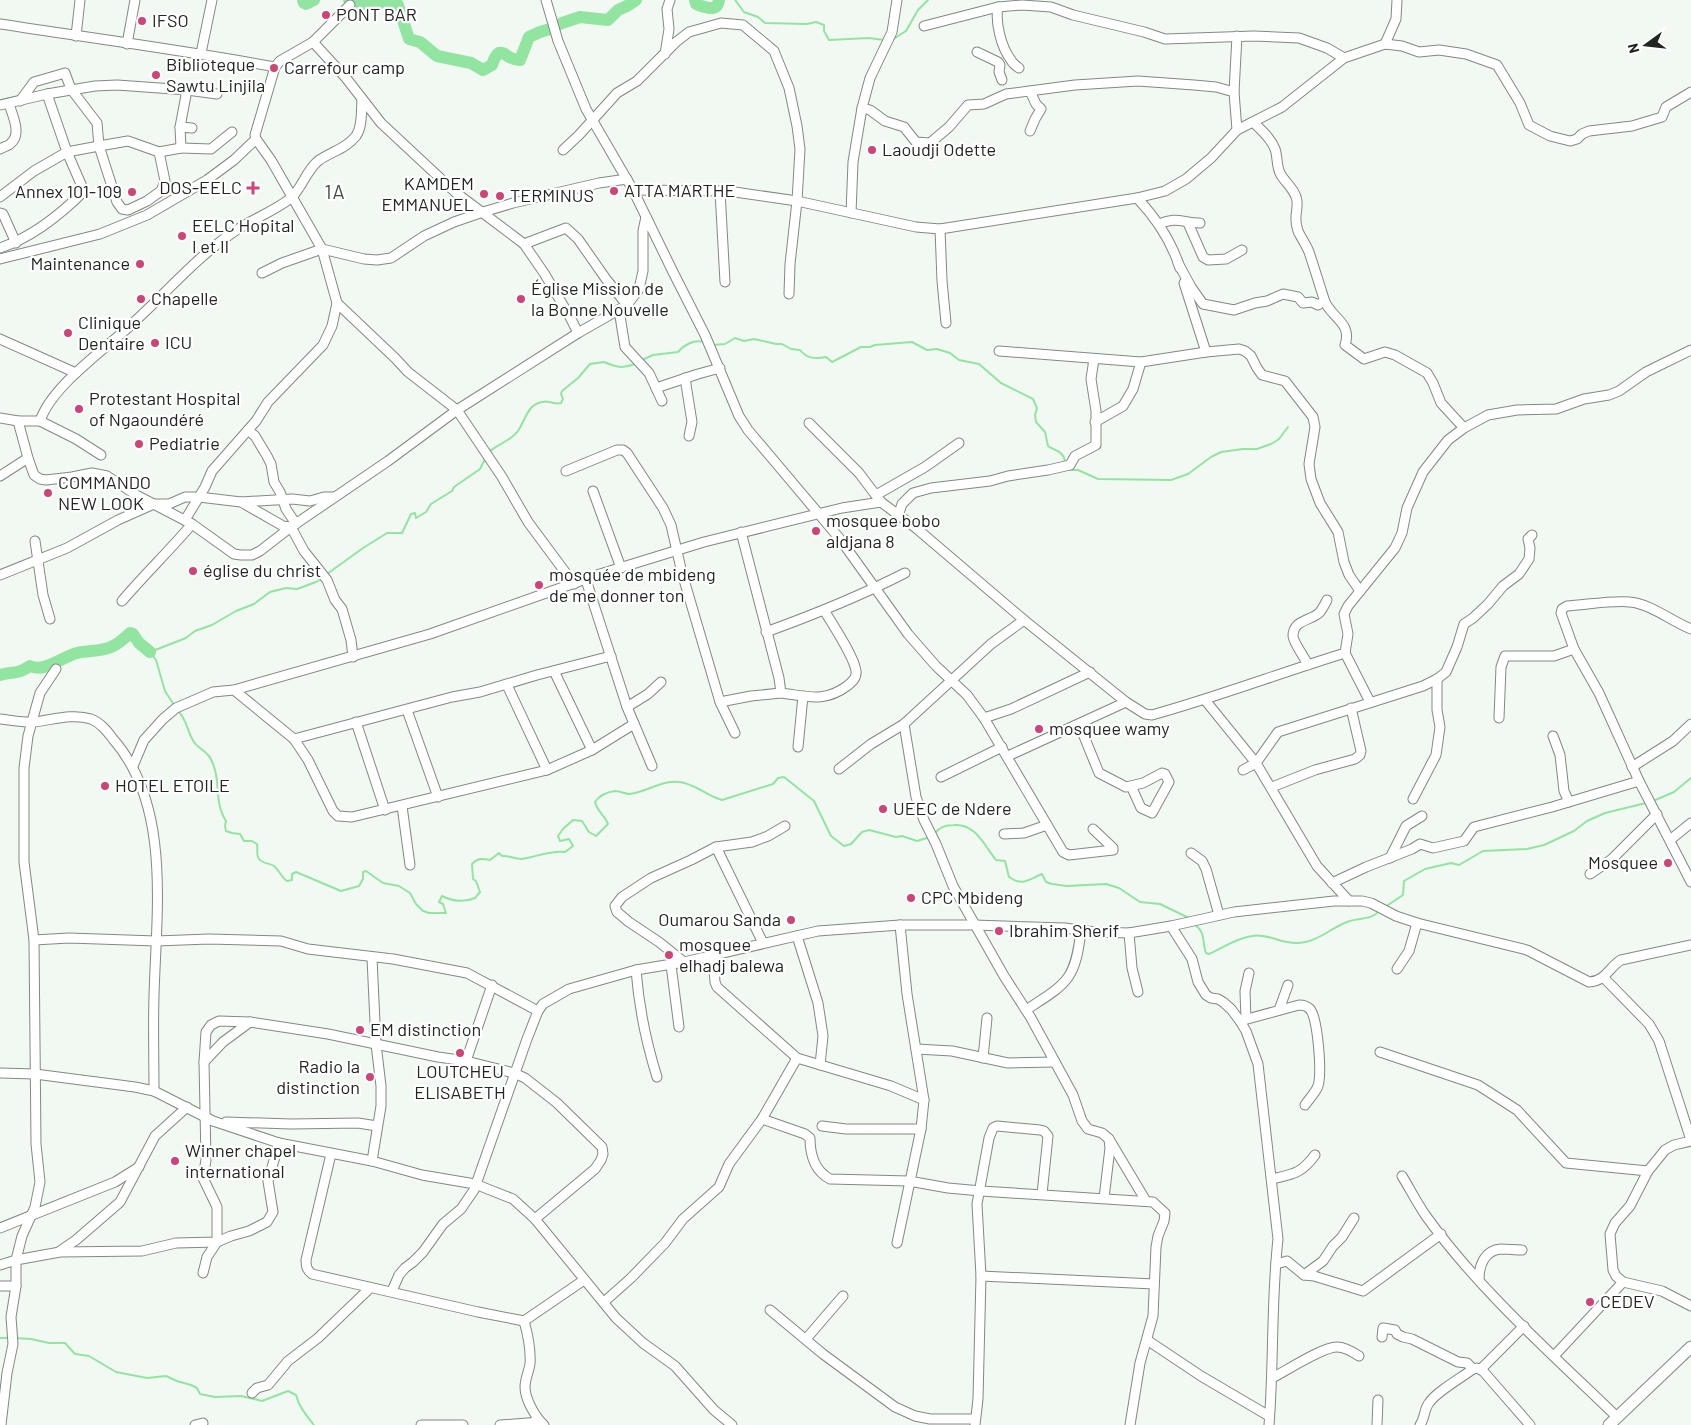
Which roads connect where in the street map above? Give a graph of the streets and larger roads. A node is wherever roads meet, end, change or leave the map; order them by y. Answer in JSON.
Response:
{"nodes":[{"id":1,"x":80,"y":0,"type":"edge"},
{"id":2,"x":135,"y":0,"type":"edge"},
{"id":3,"x":212,"y":0,"type":"edge"},
{"id":4,"x":546,"y":0,"type":"edge"},
{"id":5,"x":670,"y":0,"type":"edge"},
{"id":6,"x":897,"y":0,"type":"edge"},
{"id":7,"x":1397,"y":0,"type":"edge"},
{"id":8,"x":350,"y":5,"type":"dead end"},
{"id":9,"x":998,"y":7,"type":"junction"},
{"id":10,"x":0,"y":24,"type":"edge"},
{"id":11,"x":924,"y":26,"type":"dead end"},
{"id":12,"x":76,"y":36,"type":"junction"},
{"id":13,"x":1237,"y":36,"type":"junction"},
{"id":14,"x":313,"y":42,"type":"junction"},
{"id":15,"x":127,"y":44,"type":"junction"},
{"id":16,"x":1385,"y":44,"type":"junction"},
{"id":17,"x":977,"y":52,"type":"dead end"},
{"id":18,"x":201,"y":53,"type":"junction"},
{"id":19,"x":665,"y":54,"type":"junction"},
{"id":20,"x":1008,"y":56,"type":"junction"},
{"id":21,"x":1344,"y":58,"type":"junction"},
{"id":22,"x":274,"y":67,"type":"junction"},
{"id":23,"x":1019,"y":68,"type":"dead end"},
{"id":24,"x":1002,"y":80,"type":"junction"},
{"id":25,"x":71,"y":90,"type":"junction"},
{"id":26,"x":187,"y":90,"type":"junction"},
{"id":27,"x":1030,"y":91,"type":"junction"},
{"id":28,"x":1234,"y":92,"type":"junction"},
{"id":29,"x":1691,"y":92,"type":"edge"},
{"id":30,"x":48,"y":94,"type":"junction"},
{"id":31,"x":217,"y":94,"type":"dead end"},
{"id":32,"x":1006,"y":94,"type":"junction"},
{"id":33,"x":362,"y":99,"type":"junction"},
{"id":34,"x":20,"y":100,"type":"junction"},
{"id":35,"x":4,"y":105,"type":"edge"},
{"id":36,"x":862,"y":108,"type":"junction"},
{"id":37,"x":592,"y":122,"type":"junction"},
{"id":38,"x":1254,"y":122,"type":"junction"},
{"id":39,"x":180,"y":128,"type":"junction"},
{"id":40,"x":192,"y":128,"type":"dead end"},
{"id":41,"x":1237,"y":130,"type":"junction"},
{"id":42,"x":1030,"y":131,"type":"dead end"},
{"id":43,"x":232,"y":132,"type":"dead end"},
{"id":44,"x":256,"y":139,"type":"junction"},
{"id":45,"x":99,"y":146,"type":"junction"},
{"id":46,"x":181,"y":148,"type":"junction"},
{"id":47,"x":0,"y":149,"type":"edge"},
{"id":48,"x":562,"y":150,"type":"dead end"},
{"id":49,"x":67,"y":152,"type":"junction"},
{"id":50,"x":159,"y":152,"type":"junction"},
{"id":51,"x":627,"y":179,"type":"junction"},
{"id":52,"x":633,"y":190,"type":"junction"},
{"id":53,"x":720,"y":191,"type":"junction"},
{"id":54,"x":0,"y":197,"type":"edge"},
{"id":55,"x":292,"y":197,"type":"junction"},
{"id":56,"x":1137,"y":198,"type":"junction"},
{"id":57,"x":797,"y":201,"type":"junction"},
{"id":58,"x":483,"y":212,"type":"junction"},
{"id":59,"x":0,"y":213,"type":"edge"},
{"id":60,"x":852,"y":213,"type":"junction"},
{"id":61,"x":646,"y":217,"type":"junction"},
{"id":62,"x":1188,"y":223,"type":"junction"},
{"id":63,"x":1200,"y":223,"type":"dead end"},
{"id":64,"x":1159,"y":224,"type":"junction"},
{"id":65,"x":940,"y":229,"type":"junction"},
{"id":66,"x":16,"y":243,"type":"junction"},
{"id":67,"x":524,"y":244,"type":"junction"},
{"id":68,"x":0,"y":248,"type":"edge"},
{"id":69,"x":322,"y":249,"type":"junction"},
{"id":70,"x":1242,"y":250,"type":"dead end"},
{"id":71,"x":0,"y":259,"type":"edge"},
{"id":72,"x":1178,"y":263,"type":"junction"},
{"id":73,"x":262,"y":274,"type":"dead end"},
{"id":74,"x":725,"y":282,"type":"dead end"},
{"id":75,"x":789,"y":294,"type":"dead end"},
{"id":76,"x":1324,"y":302,"type":"junction"},
{"id":77,"x":337,"y":303,"type":"junction"},
{"id":78,"x":627,"y":305,"type":"junction"},
{"id":79,"x":618,"y":310,"type":"junction"},
{"id":80,"x":946,"y":323,"type":"dead end"},
{"id":81,"x":578,"y":333,"type":"junction"},
{"id":82,"x":0,"y":339,"type":"edge"},
{"id":83,"x":1691,"y":350,"type":"edge"},
{"id":84,"x":999,"y":351,"type":"dead end"},
{"id":85,"x":1206,"y":352,"type":"junction"},
{"id":86,"x":1094,"y":359,"type":"junction"},
{"id":87,"x":1141,"y":362,"type":"junction"},
{"id":88,"x":720,"y":368,"type":"junction"},
{"id":89,"x":76,"y":373,"type":"junction"},
{"id":90,"x":685,"y":378,"type":"junction"},
{"id":91,"x":656,"y":388,"type":"junction"},
{"id":92,"x":662,"y":401,"type":"dead end"},
{"id":93,"x":456,"y":410,"type":"junction"},
{"id":94,"x":0,"y":418,"type":"edge"},
{"id":95,"x":18,"y":421,"type":"junction"},
{"id":96,"x":40,"y":421,"type":"junction"},
{"id":97,"x":1095,"y":422,"type":"junction"},
{"id":98,"x":809,"y":424,"type":"dead end"},
{"id":99,"x":1464,"y":428,"type":"junction"},
{"id":100,"x":248,"y":430,"type":"junction"},
{"id":101,"x":689,"y":436,"type":"dead end"},
{"id":102,"x":959,"y":443,"type":"dead end"},
{"id":103,"x":101,"y":455,"type":"dead end"},
{"id":104,"x":28,"y":458,"type":"junction"},
{"id":105,"x":566,"y":471,"type":"dead end"},
{"id":106,"x":0,"y":476,"type":"edge"},
{"id":107,"x":594,"y":491,"type":"dead end"},
{"id":108,"x":199,"y":497,"type":"junction"},
{"id":109,"x":334,"y":497,"type":"junction"},
{"id":110,"x":878,"y":498,"type":"junction"},
{"id":111,"x":282,"y":500,"type":"junction"},
{"id":112,"x":241,"y":502,"type":"junction"},
{"id":113,"x":154,"y":504,"type":"junction"},
{"id":114,"x":820,"y":513,"type":"junction"},
{"id":115,"x":898,"y":516,"type":"junction"},
{"id":116,"x":189,"y":522,"type":"junction"},
{"id":117,"x":294,"y":526,"type":"junction"},
{"id":118,"x":741,"y":532,"type":"junction"},
{"id":119,"x":1532,"y":535,"type":"dead end"},
{"id":120,"x":35,"y":541,"type":"dead end"},
{"id":121,"x":676,"y":551,"type":"junction"},
{"id":122,"x":38,"y":559,"type":"junction"},
{"id":123,"x":621,"y":568,"type":"junction"},
{"id":124,"x":905,"y":573,"type":"dead end"},
{"id":125,"x":0,"y":575,"type":"edge"},
{"id":126,"x":586,"y":580,"type":"junction"},
{"id":127,"x":574,"y":584,"type":"junction"},
{"id":128,"x":874,"y":588,"type":"junction"},
{"id":129,"x":1360,"y":591,"type":"junction"},
{"id":130,"x":1328,"y":600,"type":"dead end"},
{"id":131,"x":122,"y":601,"type":"dead end"},
{"id":132,"x":824,"y":610,"type":"junction"},
{"id":133,"x":50,"y":619,"type":"dead end"},
{"id":134,"x":1024,"y":620,"type":"junction"},
{"id":135,"x":1691,"y":629,"type":"edge"},
{"id":136,"x":766,"y":632,"type":"junction"},
{"id":137,"x":1574,"y":649,"type":"junction"},
{"id":138,"x":1345,"y":653,"type":"junction"},
{"id":139,"x":611,"y":656,"type":"junction"},
{"id":140,"x":353,"y":657,"type":"junction"},
{"id":141,"x":1308,"y":664,"type":"junction"},
{"id":142,"x":56,"y":669,"type":"dead end"},
{"id":143,"x":554,"y":671,"type":"junction"},
{"id":144,"x":1090,"y":672,"type":"junction"},
{"id":145,"x":1437,"y":679,"type":"junction"},
{"id":146,"x":953,"y":680,"type":"junction"},
{"id":147,"x":661,"y":682,"type":"dead end"},
{"id":148,"x":507,"y":685,"type":"junction"},
{"id":149,"x":234,"y":690,"type":"junction"},
{"id":150,"x":781,"y":693,"type":"junction"},
{"id":151,"x":803,"y":696,"type":"junction"},
{"id":152,"x":1205,"y":700,"type":"junction"},
{"id":153,"x":720,"y":702,"type":"junction"},
{"id":154,"x":1126,"y":702,"type":"junction"},
{"id":155,"x":1370,"y":702,"type":"junction"},
{"id":156,"x":627,"y":707,"type":"junction"},
{"id":157,"x":1351,"y":708,"type":"junction"},
{"id":158,"x":407,"y":710,"type":"junction"},
{"id":159,"x":984,"y":718,"type":"junction"},
{"id":160,"x":1499,"y":718,"type":"dead end"},
{"id":161,"x":0,"y":719,"type":"edge"},
{"id":162,"x":32,"y":722,"type":"junction"},
{"id":163,"x":356,"y":722,"type":"junction"},
{"id":164,"x":634,"y":724,"type":"junction"},
{"id":165,"x":904,"y":724,"type":"junction"},
{"id":166,"x":1079,"y":724,"type":"junction"},
{"id":167,"x":1691,"y":724,"type":"edge"},
{"id":168,"x":735,"y":733,"type":"dead end"},
{"id":169,"x":1553,"y":736,"type":"dead end"},
{"id":170,"x":294,"y":739,"type":"junction"},
{"id":171,"x":798,"y":747,"type":"dead end"},
{"id":172,"x":592,"y":750,"type":"junction"},
{"id":173,"x":1005,"y":752,"type":"junction"},
{"id":174,"x":1256,"y":762,"type":"junction"},
{"id":175,"x":133,"y":766,"type":"junction"},
{"id":176,"x":652,"y":766,"type":"dead end"},
{"id":177,"x":1632,"y":767,"type":"junction"},
{"id":178,"x":839,"y":769,"type":"dead end"},
{"id":179,"x":547,"y":770,"type":"junction"},
{"id":180,"x":1243,"y":770,"type":"dead end"},
{"id":181,"x":941,"y":777,"type":"dead end"},
{"id":182,"x":1639,"y":781,"type":"junction"},
{"id":183,"x":1130,"y":786,"type":"junction"},
{"id":184,"x":1272,"y":787,"type":"junction"},
{"id":185,"x":438,"y":797,"type":"junction"},
{"id":186,"x":1413,"y":798,"type":"dead end"},
{"id":187,"x":1569,"y":802,"type":"junction"},
{"id":188,"x":402,"y":806,"type":"junction"},
{"id":189,"x":385,"y":810,"type":"junction"},
{"id":190,"x":1655,"y":812,"type":"junction"},
{"id":191,"x":1422,"y":816,"type":"dead end"},
{"id":192,"x":1691,"y":823,"type":"edge"},
{"id":193,"x":1047,"y":825,"type":"junction"},
{"id":194,"x":785,"y":826,"type":"dead end"},
{"id":195,"x":1094,"y":829,"type":"dead end"},
{"id":196,"x":1004,"y":834,"type":"dead end"},
{"id":197,"x":1670,"y":840,"type":"junction"},
{"id":198,"x":716,"y":847,"type":"junction"},
{"id":199,"x":1191,"y":853,"type":"dead end"},
{"id":200,"x":1390,"y":858,"type":"junction"},
{"id":201,"x":410,"y":865,"type":"dead end"},
{"id":202,"x":1590,"y":874,"type":"dead end"},
{"id":203,"x":1691,"y":882,"type":"edge"},
{"id":204,"x":1332,"y":883,"type":"junction"},
{"id":205,"x":1349,"y":901,"type":"junction"},
{"id":206,"x":1220,"y":915,"type":"junction"},
{"id":207,"x":1417,"y":923,"type":"junction"},
{"id":208,"x":900,"y":925,"type":"junction"},
{"id":209,"x":974,"y":925,"type":"junction"},
{"id":210,"x":1171,"y":926,"type":"junction"},
{"id":211,"x":1081,"y":930,"type":"junction"},
{"id":212,"x":1129,"y":933,"type":"junction"},
{"id":213,"x":797,"y":936,"type":"junction"},
{"id":214,"x":34,"y":940,"type":"junction"},
{"id":215,"x":156,"y":941,"type":"junction"},
{"id":216,"x":763,"y":943,"type":"junction"},
{"id":217,"x":1691,"y":945,"type":"edge"},
{"id":218,"x":713,"y":955,"type":"junction"},
{"id":219,"x":372,"y":958,"type":"junction"},
{"id":220,"x":684,"y":962,"type":"junction"},
{"id":221,"x":671,"y":965,"type":"junction"},
{"id":222,"x":1397,"y":969,"type":"dead end"},
{"id":223,"x":636,"y":970,"type":"junction"},
{"id":224,"x":1249,"y":973,"type":"dead end"},
{"id":225,"x":1604,"y":978,"type":"junction"},
{"id":226,"x":1288,"y":985,"type":"dead end"},
{"id":227,"x":492,"y":986,"type":"junction"},
{"id":228,"x":1138,"y":992,"type":"dead end"},
{"id":229,"x":1026,"y":1010,"type":"junction"},
{"id":230,"x":1280,"y":1010,"type":"junction"},
{"id":231,"x":538,"y":1011,"type":"junction"},
{"id":232,"x":987,"y":1018,"type":"dead end"},
{"id":233,"x":1243,"y":1020,"type":"junction"},
{"id":234,"x":250,"y":1022,"type":"junction"},
{"id":235,"x":679,"y":1028,"type":"dead end"},
{"id":236,"x":376,"y":1044,"type":"junction"},
{"id":237,"x":916,"y":1049,"type":"junction"},
{"id":238,"x":1380,"y":1052,"type":"dead end"},
{"id":239,"x":797,"y":1058,"type":"junction"},
{"id":240,"x":983,"y":1058,"type":"junction"},
{"id":241,"x":466,"y":1061,"type":"junction"},
{"id":242,"x":204,"y":1062,"type":"junction"},
{"id":243,"x":1055,"y":1062,"type":"junction"},
{"id":244,"x":820,"y":1065,"type":"junction"},
{"id":245,"x":0,"y":1073,"type":"edge"},
{"id":246,"x":514,"y":1073,"type":"junction"},
{"id":247,"x":35,"y":1074,"type":"junction"},
{"id":248,"x":658,"y":1077,"type":"dead end"},
{"id":249,"x":154,"y":1091,"type":"junction"},
{"id":250,"x":924,"y":1100,"type":"junction"},
{"id":251,"x":1305,"y":1104,"type":"dead end"},
{"id":252,"x":187,"y":1107,"type":"junction"},
{"id":253,"x":204,"y":1116,"type":"junction"},
{"id":254,"x":762,"y":1119,"type":"junction"},
{"id":255,"x":214,"y":1121,"type":"junction"},
{"id":256,"x":377,"y":1126,"type":"junction"},
{"id":257,"x":822,"y":1126,"type":"dead end"},
{"id":258,"x":921,"y":1129,"type":"junction"},
{"id":259,"x":1109,"y":1139,"type":"junction"},
{"id":260,"x":1691,"y":1141,"type":"edge"},
{"id":261,"x":279,"y":1143,"type":"junction"},
{"id":262,"x":331,"y":1154,"type":"junction"},
{"id":263,"x":1314,"y":1155,"type":"dead end"},
{"id":264,"x":372,"y":1161,"type":"junction"},
{"id":265,"x":140,"y":1166,"type":"junction"},
{"id":266,"x":1648,"y":1172,"type":"junction"},
{"id":267,"x":1402,"y":1176,"type":"dead end"},
{"id":268,"x":1272,"y":1179,"type":"junction"},
{"id":269,"x":909,"y":1181,"type":"junction"},
{"id":270,"x":475,"y":1184,"type":"junction"},
{"id":271,"x":981,"y":1191,"type":"junction"},
{"id":272,"x":1042,"y":1194,"type":"junction"},
{"id":273,"x":1104,"y":1198,"type":"junction"},
{"id":274,"x":1146,"y":1201,"type":"junction"},
{"id":275,"x":31,"y":1215,"type":"junction"},
{"id":276,"x":1354,"y":1218,"type":"dead end"},
{"id":277,"x":535,"y":1219,"type":"junction"},
{"id":278,"x":0,"y":1228,"type":"edge"},
{"id":279,"x":1441,"y":1234,"type":"junction"},
{"id":280,"x":217,"y":1242,"type":"junction"},
{"id":281,"x":897,"y":1243,"type":"dead end"},
{"id":282,"x":1522,"y":1250,"type":"dead end"},
{"id":283,"x":60,"y":1252,"type":"junction"},
{"id":284,"x":16,"y":1260,"type":"junction"},
{"id":285,"x":1276,"y":1264,"type":"junction"},
{"id":286,"x":0,"y":1265,"type":"edge"},
{"id":287,"x":203,"y":1273,"type":"dead end"},
{"id":288,"x":1304,"y":1275,"type":"junction"},
{"id":289,"x":981,"y":1276,"type":"junction"},
{"id":290,"x":1479,"y":1279,"type":"junction"},
{"id":291,"x":584,"y":1280,"type":"junction"},
{"id":292,"x":1623,"y":1282,"type":"junction"},
{"id":293,"x":1154,"y":1284,"type":"junction"},
{"id":294,"x":0,"y":1286,"type":"edge"},
{"id":295,"x":16,"y":1286,"type":"junction"},
{"id":296,"x":370,"y":1288,"type":"junction"},
{"id":297,"x":392,"y":1291,"type":"junction"},
{"id":298,"x":843,"y":1296,"type":"dead end"},
{"id":299,"x":604,"y":1302,"type":"junction"},
{"id":300,"x":1691,"y":1306,"type":"edge"},
{"id":301,"x":770,"y":1310,"type":"dead end"},
{"id":302,"x":524,"y":1321,"type":"junction"},
{"id":303,"x":1524,"y":1326,"type":"junction"},
{"id":304,"x":1382,"y":1336,"type":"dead end"},
{"id":305,"x":806,"y":1339,"type":"junction"},
{"id":306,"x":1147,"y":1340,"type":"junction"},
{"id":307,"x":1691,"y":1347,"type":"edge"},
{"id":308,"x":1359,"y":1356,"type":"dead end"},
{"id":309,"x":1554,"y":1356,"type":"junction"},
{"id":310,"x":1473,"y":1369,"type":"junction"},
{"id":311,"x":1483,"y":1371,"type":"junction"},
{"id":312,"x":1272,"y":1378,"type":"junction"},
{"id":313,"x":252,"y":1393,"type":"dead end"},
{"id":314,"x":1378,"y":1400,"type":"dead end"},
{"id":315,"x":1269,"y":1421,"type":"edge"},
{"id":316,"x":1613,"y":1421,"type":"edge"},
{"id":317,"x":975,"y":1422,"type":"edge"},
{"id":318,"x":542,"y":1424,"type":"edge"},
{"id":319,"x":1,"y":1425,"type":"edge"},
{"id":320,"x":421,"y":1425,"type":"edge"},
{"id":321,"x":463,"y":1425,"type":"edge"},
{"id":322,"x":500,"y":1425,"type":"edge"},
{"id":323,"x":732,"y":1425,"type":"edge"},
{"id":324,"x":1130,"y":1425,"type":"edge"},
{"id":325,"x":1377,"y":1425,"type":"edge"},
{"id":326,"x":1420,"y":1425,"type":"edge"},
{"id":327,"x":1530,"y":1425,"type":"edge"}],
"edges":[{"from":1,"to":12,"type":"street"},
{"from":2,"to":15,"type":"street"},
{"from":3,"to":18,"type":"street"},
{"from":4,"to":37,"type":"street"},
{"from":5,"to":19,"type":"street"},
{"from":6,"to":36,"type":"street"},
{"from":7,"to":16,"type":"street"},
{"from":8,"to":14,"type":"street"},
{"from":9,"to":11,"type":"street"},
{"from":9,"to":13,"type":"street"},
{"from":9,"to":20,"type":"street"},
{"from":10,"to":12,"type":"street"},
{"from":12,"to":15,"type":"street"},
{"from":13,"to":21,"type":"street"},
{"from":13,"to":28,"type":"street"},
{"from":14,"to":22,"type":"street"},
{"from":14,"to":33,"type":"street"},
{"from":15,"to":18,"type":"street"},
{"from":16,"to":21,"type":"street"},
{"from":16,"to":29,"type":"street"},
{"from":17,"to":24,"type":"street"},
{"from":18,"to":22,"type":"street"},
{"from":19,"to":37,"type":"street"},
{"from":19,"to":57,"type":"street"},
{"from":20,"to":23,"type":"street"},
{"from":20,"to":24,"type":"street"},
{"from":21,"to":38,"type":"street"},
{"from":22,"to":44,"type":"street"},
{"from":24,"to":32,"type":"street"},
{"from":25,"to":26,"type":"street"},
{"from":25,"to":30,"type":"street"},
{"from":25,"to":34,"type":"street"},
{"from":25,"to":45,"type":"street"},
{"from":26,"to":31,"type":"street"},
{"from":26,"to":39,"type":"street"},
{"from":27,"to":28,"type":"street"},
{"from":27,"to":32,"type":"street"},
{"from":27,"to":42,"type":"street"},
{"from":28,"to":41,"type":"street"},
{"from":30,"to":34,"type":"street"},
{"from":30,"to":49,"type":"street"},
{"from":32,"to":36,"type":"street"},
{"from":33,"to":55,"type":"street"},
{"from":33,"to":58,"type":"street"},
{"from":34,"to":35,"type":"street"},
{"from":35,"to":47,"type":"street"},
{"from":36,"to":60,"type":"street"},
{"from":37,"to":48,"type":"street"},
{"from":37,"to":51,"type":"street"},
{"from":38,"to":41,"type":"street"},
{"from":38,"to":76,"type":"street"},
{"from":39,"to":40,"type":"street"},
{"from":39,"to":46,"type":"street"},
{"from":41,"to":56,"type":"street"},
{"from":43,"to":46,"type":"street"},
{"from":44,"to":55,"type":"street"},
{"from":44,"to":71,"type":"street"},
{"from":45,"to":49,"type":"street"},
{"from":45,"to":50,"type":"street"},
{"from":45,"to":50,"type":"street"},
{"from":46,"to":50,"type":"street"},
{"from":49,"to":54,"type":"street"},
{"from":49,"to":66,"type":"street"},
{"from":51,"to":52,"type":"street"},
{"from":51,"to":58,"type":"street"},
{"from":52,"to":53,"type":"street"},
{"from":52,"to":61,"type":"street"},
{"from":53,"to":57,"type":"street"},
{"from":53,"to":74,"type":"street"},
{"from":55,"to":69,"type":"street"},
{"from":55,"to":89,"type":"street"},
{"from":56,"to":64,"type":"street"},
{"from":56,"to":65,"type":"street"},
{"from":57,"to":60,"type":"street"},
{"from":57,"to":75,"type":"street"},
{"from":58,"to":67,"type":"street"},
{"from":58,"to":69,"type":"street"},
{"from":59,"to":66,"type":"street"},
{"from":60,"to":65,"type":"street"},
{"from":61,"to":78,"type":"street"},
{"from":61,"to":88,"type":"street"},
{"from":62,"to":63,"type":"street"},
{"from":62,"to":64,"type":"street"},
{"from":62,"to":70,"type":"street"},
{"from":64,"to":72,"type":"street"},
{"from":65,"to":80,"type":"street"},
{"from":66,"to":68,"type":"street"},
{"from":67,"to":78,"type":"street"},
{"from":67,"to":81,"type":"street"},
{"from":69,"to":73,"type":"street"},
{"from":69,"to":77,"type":"street"},
{"from":72,"to":76,"type":"street"},
{"from":72,"to":85,"type":"street"},
{"from":76,"to":99,"type":"street"},
{"from":77,"to":93,"type":"street"},
{"from":77,"to":100,"type":"street"},
{"from":78,"to":79,"type":"street"},
{"from":79,"to":81,"type":"street"},
{"from":79,"to":91,"type":"street"},
{"from":81,"to":93,"type":"street"},
{"from":82,"to":89,"type":"street"},
{"from":83,"to":99,"type":"street"},
{"from":84,"to":86,"type":"street"},
{"from":85,"to":87,"type":"street"},
{"from":85,"to":129,"type":"street"},
{"from":86,"to":87,"type":"street"},
{"from":86,"to":97,"type":"street"},
{"from":87,"to":97,"type":"street"},
{"from":88,"to":90,"type":"street"},
{"from":88,"to":114,"type":"street"},
{"from":89,"to":96,"type":"street"},
{"from":90,"to":91,"type":"street"},
{"from":90,"to":101,"type":"street"},
{"from":91,"to":92,"type":"street"},
{"from":93,"to":109,"type":"street"},
{"from":93,"to":127,"type":"street"},
{"from":94,"to":95,"type":"street"},
{"from":95,"to":96,"type":"street"},
{"from":95,"to":104,"type":"street"},
{"from":96,"to":103,"type":"street"},
{"from":97,"to":115,"type":"street"},
{"from":98,"to":110,"type":"street"},
{"from":99,"to":129,"type":"street"},
{"from":100,"to":108,"type":"street"},
{"from":100,"to":111,"type":"street"},
{"from":102,"to":110,"type":"street"},
{"from":104,"to":106,"type":"street"},
{"from":104,"to":113,"type":"street"},
{"from":105,"to":121,"type":"street"},
{"from":107,"to":123,"type":"street"},
{"from":108,"to":112,"type":"street"},
{"from":108,"to":113,"type":"street"},
{"from":108,"to":116,"type":"street"},
{"from":109,"to":111,"type":"street"},
{"from":109,"to":117,"type":"street"},
{"from":110,"to":114,"type":"street"},
{"from":110,"to":115,"type":"street"},
{"from":111,"to":112,"type":"street"},
{"from":111,"to":117,"type":"street"},
{"from":112,"to":117,"type":"street"},
{"from":113,"to":116,"type":"street"},
{"from":113,"to":122,"type":"street"},
{"from":114,"to":118,"type":"street"},
{"from":114,"to":128,"type":"street"},
{"from":115,"to":134,"type":"street"},
{"from":116,"to":117,"type":"street"},
{"from":116,"to":131,"type":"street"},
{"from":117,"to":140,"type":"street"},
{"from":118,"to":121,"type":"street"},
{"from":118,"to":136,"type":"street"},
{"from":119,"to":145,"type":"street"},
{"from":120,"to":122,"type":"street"},
{"from":121,"to":123,"type":"street"},
{"from":121,"to":153,"type":"street"},
{"from":122,"to":125,"type":"street"},
{"from":122,"to":133,"type":"street"},
{"from":123,"to":126,"type":"street"},
{"from":124,"to":128,"type":"street"},
{"from":126,"to":127,"type":"street"},
{"from":126,"to":139,"type":"street"},
{"from":127,"to":140,"type":"street"},
{"from":128,"to":132,"type":"street"},
{"from":128,"to":146,"type":"street"},
{"from":129,"to":138,"type":"street"},
{"from":130,"to":141,"type":"street"},
{"from":132,"to":136,"type":"street"},
{"from":132,"to":151,"type":"street"},
{"from":134,"to":144,"type":"street"},
{"from":134,"to":146,"type":"street"},
{"from":135,"to":137,"type":"street"},
{"from":136,"to":150,"type":"street"},
{"from":137,"to":160,"type":"street"},
{"from":137,"to":177,"type":"street"},
{"from":138,"to":141,"type":"street"},
{"from":138,"to":155,"type":"street"},
{"from":139,"to":143,"type":"street"},
{"from":139,"to":156,"type":"street"},
{"from":140,"to":149,"type":"street"},
{"from":141,"to":152,"type":"street"},
{"from":142,"to":162,"type":"street"},
{"from":143,"to":148,"type":"street"},
{"from":143,"to":172,"type":"street"},
{"from":144,"to":154,"type":"street"},
{"from":144,"to":159,"type":"street"},
{"from":145,"to":155,"type":"street"},
{"from":145,"to":186,"type":"street"},
{"from":146,"to":159,"type":"street"},
{"from":146,"to":165,"type":"street"},
{"from":147,"to":156,"type":"street"},
{"from":148,"to":158,"type":"street"},
{"from":148,"to":179,"type":"street"},
{"from":149,"to":170,"type":"street"},
{"from":149,"to":175,"type":"street"},
{"from":150,"to":151,"type":"street"},
{"from":150,"to":153,"type":"street"},
{"from":151,"to":171,"type":"street"},
{"from":152,"to":154,"type":"street"},
{"from":152,"to":174,"type":"street"},
{"from":153,"to":168,"type":"street"},
{"from":154,"to":166,"type":"street"},
{"from":155,"to":157,"type":"street"},
{"from":156,"to":164,"type":"street"},
{"from":157,"to":174,"type":"street"},
{"from":157,"to":184,"type":"street"},
{"from":158,"to":163,"type":"street"},
{"from":158,"to":185,"type":"street"},
{"from":159,"to":173,"type":"street"},
{"from":161,"to":162,"type":"street"},
{"from":162,"to":175,"type":"street"},
{"from":162,"to":214,"type":"street"},
{"from":163,"to":170,"type":"street"},
{"from":163,"to":189,"type":"street"},
{"from":164,"to":172,"type":"street"},
{"from":164,"to":176,"type":"street"},
{"from":165,"to":178,"type":"street"},
{"from":165,"to":209,"type":"street"},
{"from":166,"to":173,"type":"street"},
{"from":166,"to":183,"type":"street"},
{"from":167,"to":177,"type":"street"},
{"from":169,"to":187,"type":"street"},
{"from":170,"to":189,"type":"street"},
{"from":172,"to":179,"type":"street"},
{"from":173,"to":181,"type":"street"},
{"from":173,"to":193,"type":"street"},
{"from":174,"to":180,"type":"street"},
{"from":174,"to":184,"type":"street"},
{"from":175,"to":215,"type":"street"},
{"from":177,"to":182,"type":"street"},
{"from":179,"to":185,"type":"street"},
{"from":182,"to":187,"type":"street"},
{"from":182,"to":190,"type":"street"},
{"from":183,"to":183,"type":"street"},
{"from":184,"to":204,"type":"street"},
{"from":185,"to":188,"type":"street"},
{"from":187,"to":200,"type":"street"},
{"from":188,"to":189,"type":"street"},
{"from":188,"to":201,"type":"street"},
{"from":190,"to":197,"type":"street"},
{"from":190,"to":202,"type":"street"},
{"from":191,"to":200,"type":"street"},
{"from":192,"to":197,"type":"street"},
{"from":193,"to":195,"type":"street"},
{"from":193,"to":196,"type":"street"},
{"from":194,"to":198,"type":"street"},
{"from":197,"to":203,"type":"street"},
{"from":198,"to":216,"type":"street"},
{"from":198,"to":220,"type":"street"},
{"from":199,"to":206,"type":"street"},
{"from":200,"to":204,"type":"street"},
{"from":204,"to":205,"type":"street"},
{"from":205,"to":206,"type":"street"},
{"from":205,"to":207,"type":"street"},
{"from":206,"to":210,"type":"street"},
{"from":207,"to":222,"type":"street"},
{"from":207,"to":225,"type":"street"},
{"from":208,"to":209,"type":"street"},
{"from":208,"to":213,"type":"street"},
{"from":208,"to":237,"type":"street"},
{"from":209,"to":211,"type":"street"},
{"from":209,"to":229,"type":"street"},
{"from":210,"to":212,"type":"street"},
{"from":210,"to":233,"type":"street"},
{"from":211,"to":212,"type":"street"},
{"from":211,"to":229,"type":"street"},
{"from":212,"to":228,"type":"street"},
{"from":213,"to":216,"type":"street"},
{"from":213,"to":244,"type":"street"},
{"from":214,"to":215,"type":"street"},
{"from":214,"to":247,"type":"street"},
{"from":215,"to":219,"type":"street"},
{"from":215,"to":249,"type":"street"},
{"from":216,"to":218,"type":"street"},
{"from":217,"to":225,"type":"street"},
{"from":218,"to":220,"type":"street"},
{"from":218,"to":239,"type":"street"},
{"from":219,"to":227,"type":"street"},
{"from":219,"to":236,"type":"street"},
{"from":220,"to":221,"type":"street"},
{"from":221,"to":223,"type":"street"},
{"from":221,"to":235,"type":"street"},
{"from":223,"to":231,"type":"street"},
{"from":223,"to":248,"type":"street"},
{"from":224,"to":233,"type":"street"},
{"from":225,"to":260,"type":"street"},
{"from":226,"to":230,"type":"street"},
{"from":227,"to":231,"type":"street"},
{"from":227,"to":241,"type":"street"},
{"from":229,"to":243,"type":"street"},
{"from":230,"to":233,"type":"street"},
{"from":230,"to":251,"type":"street"},
{"from":231,"to":246,"type":"street"},
{"from":232,"to":240,"type":"street"},
{"from":233,"to":268,"type":"street"},
{"from":234,"to":236,"type":"street"},
{"from":234,"to":242,"type":"street"},
{"from":234,"to":242,"type":"street"},
{"from":236,"to":241,"type":"street"},
{"from":236,"to":256,"type":"street"},
{"from":237,"to":240,"type":"street"},
{"from":237,"to":250,"type":"street"},
{"from":238,"to":266,"type":"street"},
{"from":239,"to":244,"type":"street"},
{"from":239,"to":254,"type":"street"},
{"from":240,"to":243,"type":"street"},
{"from":241,"to":246,"type":"street"},
{"from":242,"to":253,"type":"street"},
{"from":243,"to":259,"type":"street"},
{"from":244,"to":250,"type":"street"},
{"from":245,"to":247,"type":"street"},
{"from":246,"to":270,"type":"street"},
{"from":246,"to":277,"type":"street"},
{"from":247,"to":249,"type":"street"},
{"from":247,"to":275,"type":"street"},
{"from":249,"to":252,"type":"street"},
{"from":250,"to":258,"type":"street"},
{"from":252,"to":253,"type":"street"},
{"from":252,"to":265,"type":"street"},
{"from":253,"to":255,"type":"street"},
{"from":253,"to":280,"type":"street"},
{"from":254,"to":269,"type":"street"},
{"from":254,"to":299,"type":"street"},
{"from":255,"to":256,"type":"street"},
{"from":255,"to":261,"type":"street"},
{"from":256,"to":264,"type":"street"},
{"from":257,"to":258,"type":"street"},
{"from":258,"to":269,"type":"street"},
{"from":259,"to":273,"type":"street"},
{"from":259,"to":274,"type":"street"},
{"from":260,"to":266,"type":"street"},
{"from":261,"to":262,"type":"street"},
{"from":261,"to":280,"type":"street"},
{"from":262,"to":264,"type":"street"},
{"from":262,"to":296,"type":"street"},
{"from":263,"to":268,"type":"street"},
{"from":264,"to":270,"type":"street"},
{"from":265,"to":275,"type":"street"},
{"from":265,"to":283,"type":"street"},
{"from":266,"to":292,"type":"street"},
{"from":267,"to":279,"type":"street"},
{"from":268,"to":285,"type":"street"},
{"from":269,"to":271,"type":"street"},
{"from":269,"to":281,"type":"street"},
{"from":270,"to":277,"type":"street"},
{"from":270,"to":297,"type":"street"},
{"from":271,"to":272,"type":"street"},
{"from":271,"to":272,"type":"street"},
{"from":271,"to":289,"type":"street"},
{"from":272,"to":273,"type":"street"},
{"from":273,"to":274,"type":"street"},
{"from":274,"to":293,"type":"street"},
{"from":275,"to":278,"type":"street"},
{"from":275,"to":284,"type":"street"},
{"from":276,"to":288,"type":"street"},
{"from":277,"to":291,"type":"street"},
{"from":279,"to":288,"type":"street"},
{"from":279,"to":290,"type":"street"},
{"from":280,"to":283,"type":"street"},
{"from":280,"to":287,"type":"street"},
{"from":282,"to":290,"type":"street"},
{"from":283,"to":284,"type":"street"},
{"from":284,"to":286,"type":"street"},
{"from":284,"to":295,"type":"street"},
{"from":285,"to":288,"type":"street"},
{"from":285,"to":312,"type":"street"},
{"from":289,"to":293,"type":"street"},
{"from":289,"to":317,"type":"street"},
{"from":290,"to":303,"type":"street"},
{"from":291,"to":299,"type":"street"},
{"from":291,"to":302,"type":"street"},
{"from":292,"to":300,"type":"street"},
{"from":292,"to":309,"type":"street"},
{"from":293,"to":306,"type":"street"},
{"from":294,"to":295,"type":"street"},
{"from":295,"to":319,"type":"street"},
{"from":296,"to":297,"type":"street"},
{"from":296,"to":313,"type":"street"},
{"from":297,"to":302,"type":"street"},
{"from":298,"to":305,"type":"street"},
{"from":299,"to":323,"type":"street"},
{"from":301,"to":305,"type":"street"},
{"from":302,"to":318,"type":"street"},
{"from":303,"to":309,"type":"street"},
{"from":303,"to":311,"type":"street"},
{"from":304,"to":310,"type":"street"},
{"from":305,"to":317,"type":"street"},
{"from":306,"to":315,"type":"street"},
{"from":306,"to":324,"type":"street"},
{"from":307,"to":316,"type":"street"},
{"from":308,"to":312,"type":"street"},
{"from":309,"to":316,"type":"street"},
{"from":310,"to":311,"type":"street"},
{"from":310,"to":326,"type":"street"},
{"from":311,"to":327,"type":"street"},
{"from":312,"to":315,"type":"street"},
{"from":314,"to":325,"type":"street"},
{"from":318,"to":322,"type":"street"},
{"from":320,"to":321,"type":"street"}]}
